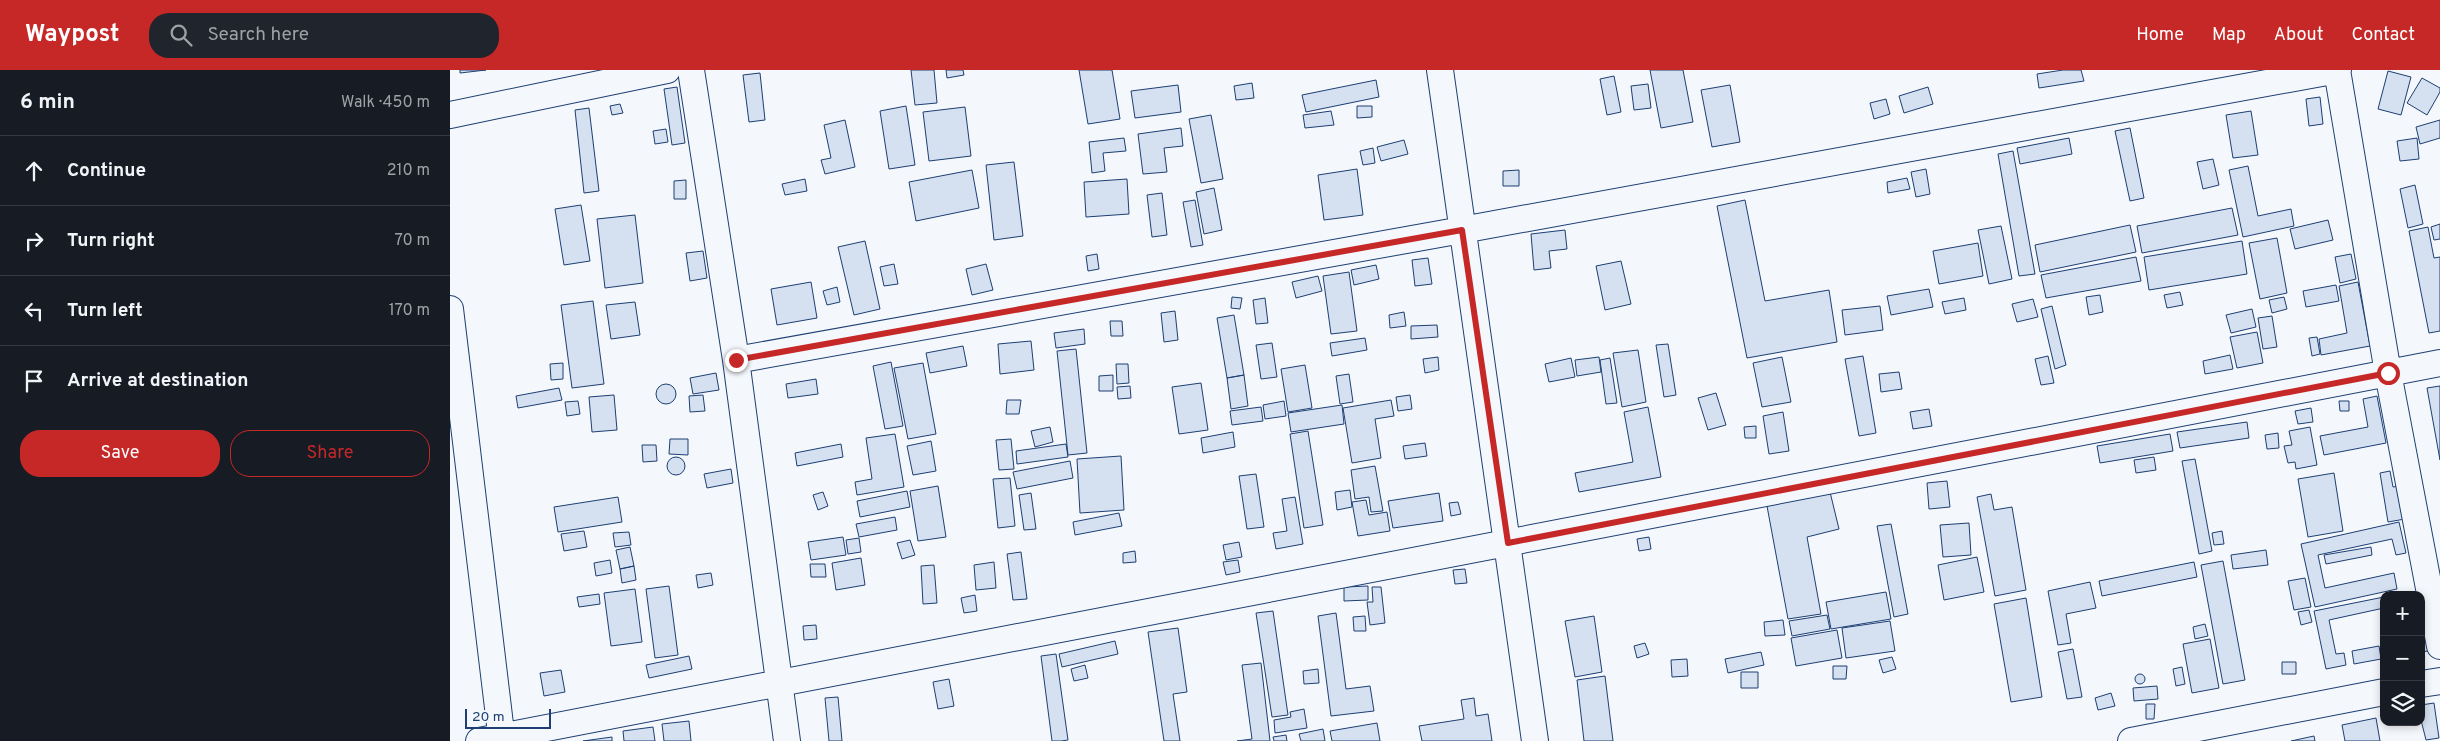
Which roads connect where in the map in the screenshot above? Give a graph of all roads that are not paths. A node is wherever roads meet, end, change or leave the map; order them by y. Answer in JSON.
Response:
{"nodes":[{"id":1,"x":667,"y":70,"type":"edge"},
{"id":2,"x":691,"y":70,"type":"edge"},
{"id":3,"x":1440,"y":70,"type":"edge"},
{"id":4,"x":2337,"y":71,"type":"edge"},
{"id":5,"x":450,"y":115,"type":"edge"},
{"id":6,"x":1462,"y":230,"type":"junction"},
{"id":7,"x":450,"y":309,"type":"edge"},
{"id":8,"x":736,"y":360,"type":"junction"},
{"id":9,"x":2440,"y":363,"type":"edge"},
{"id":10,"x":2388,"y":373,"type":"junction"},
{"id":11,"x":1508,"y":543,"type":"junction"},
{"id":12,"x":2440,"y":646,"type":"edge"},
{"id":13,"x":2440,"y":681,"type":"edge"},
{"id":14,"x":779,"y":683,"type":"junction"},
{"id":15,"x":2425,"y":683,"type":"edge"},
{"id":16,"x":2380,"y":693,"type":"edge"},
{"id":17,"x":494,"y":740,"type":"edge"},
{"id":18,"x":788,"y":741,"type":"edge"},
{"id":19,"x":1536,"y":741,"type":"edge"},
{"id":20,"x":2131,"y":741,"type":"edge"}],
"edges":[{"from":1,"to":5,"type":"street"},
{"from":2,"to":8,"type":"street"},
{"from":3,"to":6,"type":"street"},
{"from":4,"to":6,"type":"street"},
{"from":4,"to":10,"type":"street"},
{"from":6,"to":8,"type":"street"},
{"from":6,"to":11,"type":"street"},
{"from":7,"to":17,"type":"street"},
{"from":8,"to":14,"type":"street"},
{"from":9,"to":10,"type":"street"},
{"from":10,"to":11,"type":"street"},
{"from":10,"to":12,"type":"street"},
{"from":11,"to":14,"type":"street"},
{"from":11,"to":19,"type":"street"},
{"from":13,"to":15,"type":"street"},
{"from":14,"to":17,"type":"street"},
{"from":14,"to":18,"type":"street"},
{"from":16,"to":20,"type":"street"}]}
